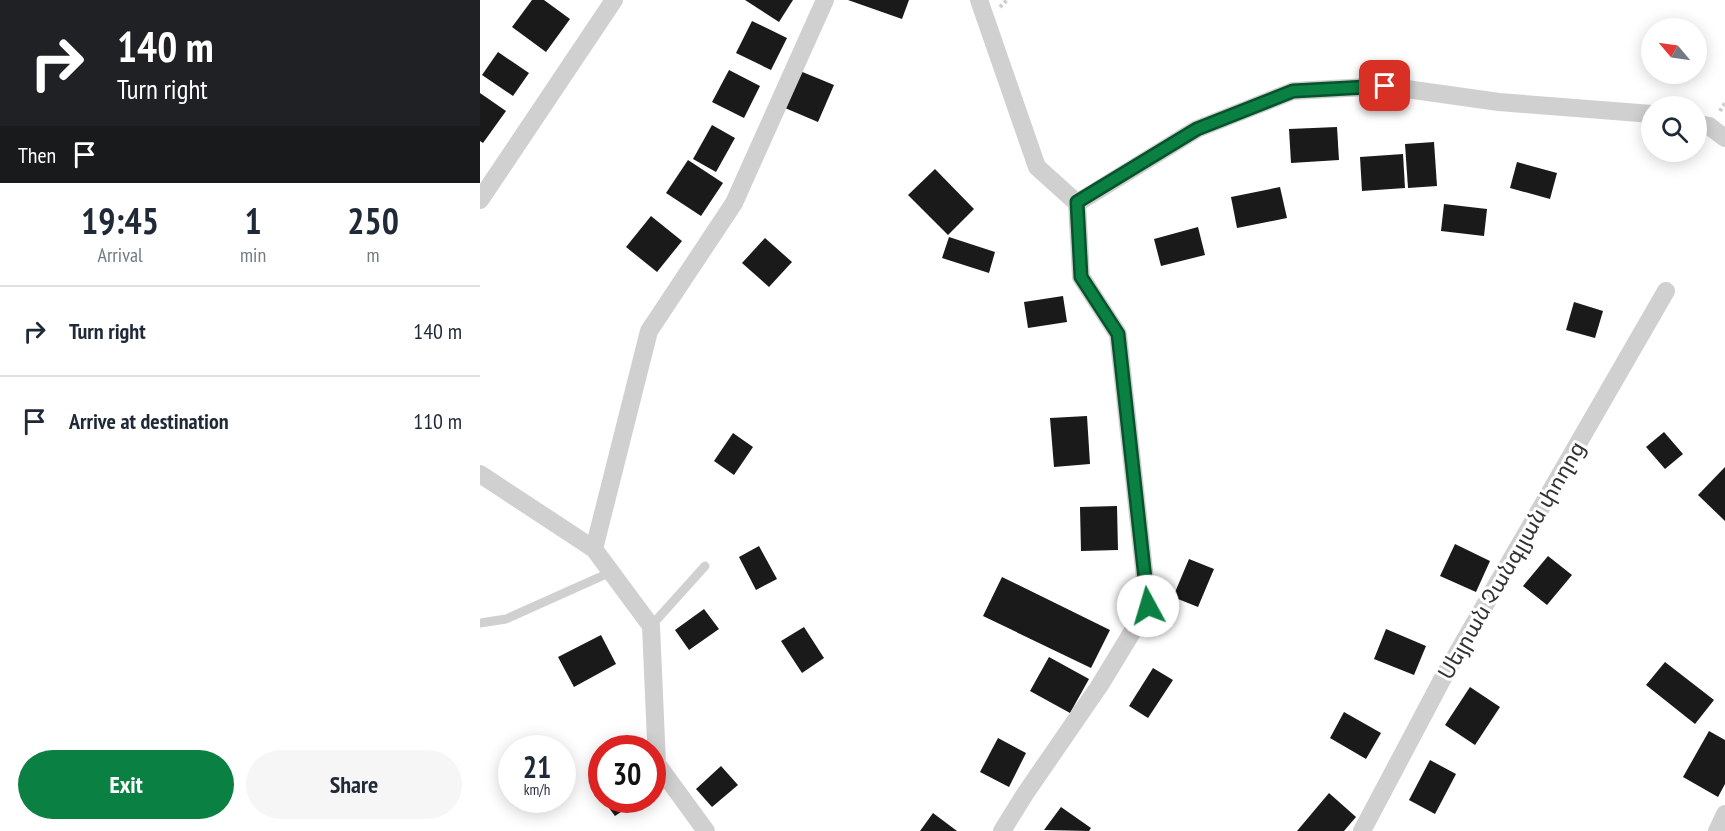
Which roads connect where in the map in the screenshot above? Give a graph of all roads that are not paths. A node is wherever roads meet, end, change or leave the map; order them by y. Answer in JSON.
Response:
{"nodes":[{"id":1,"x":614,"y":0,"type":"edge"},
{"id":2,"x":825,"y":0,"type":"edge"},
{"id":3,"x":979,"y":0,"type":"edge"},
{"id":4,"x":1641,"y":113,"type":"edge"},
{"id":5,"x":1707,"y":126,"type":"edge"},
{"id":6,"x":1725,"y":138,"type":"edge"},
{"id":7,"x":480,"y":201,"type":"edge"},
{"id":8,"x":1077,"y":202,"type":"junction"},
{"id":9,"x":1666,"y":291,"type":"dead end"},
{"id":10,"x":480,"y":474,"type":"edge"},
{"id":11,"x":594,"y":549,"type":"junction"},
{"id":12,"x":705,"y":566,"type":"dead end"},
{"id":13,"x":611,"y":572,"type":"junction"},
{"id":14,"x":480,"y":623,"type":"edge"},
{"id":15,"x":651,"y":626,"type":"junction"},
{"id":16,"x":1725,"y":814,"type":"edge"},
{"id":17,"x":706,"y":831,"type":"edge"},
{"id":18,"x":1002,"y":831,"type":"edge"},
{"id":19,"x":1362,"y":831,"type":"edge"},
{"id":20,"x":1718,"y":831,"type":"edge"}],
"edges":[{"from":1,"to":7,"type":"street"},
{"from":2,"to":11,"type":"street"},
{"from":3,"to":8,"type":"street"},
{"from":4,"to":8,"type":"street"},
{"from":5,"to":6,"type":"street"},
{"from":8,"to":18,"type":"street"},
{"from":9,"to":19,"type":"street","name":"Սեյրան Չանգլյան փողոց"},
{"from":10,"to":11,"type":"street"},
{"from":11,"to":13,"type":"street"},
{"from":12,"to":15,"type":"lane"},
{"from":13,"to":14,"type":"lane"},
{"from":13,"to":15,"type":"street"},
{"from":15,"to":17,"type":"street"},
{"from":16,"to":20,"type":"street"}]}
